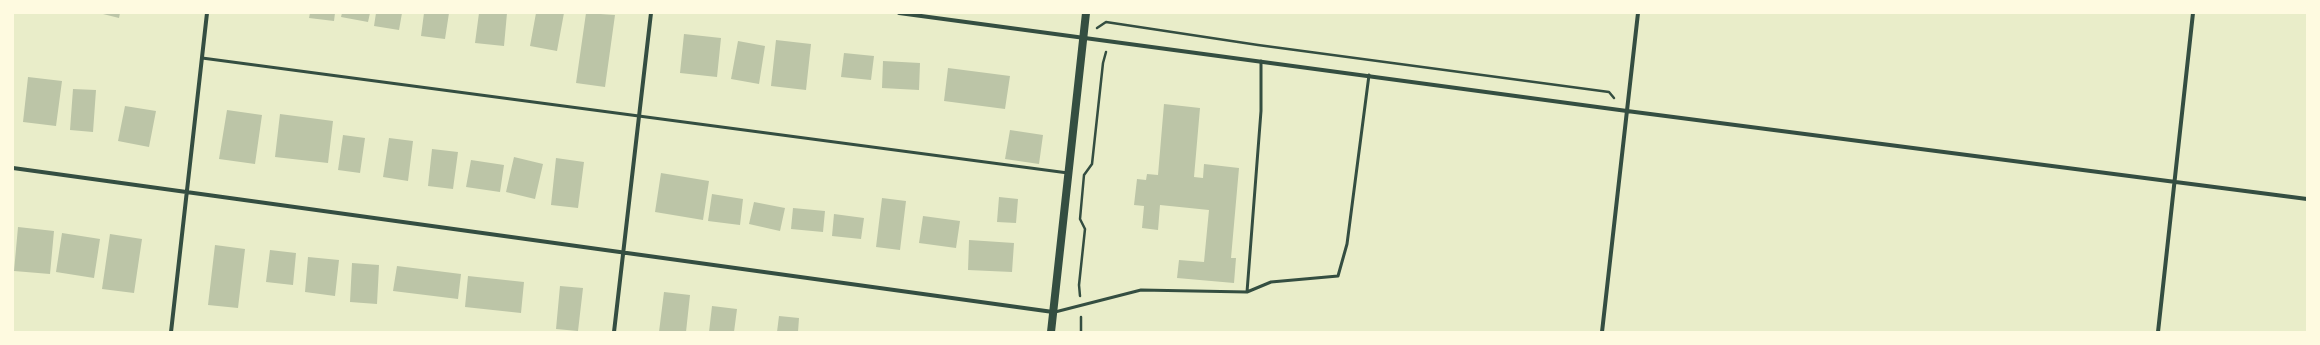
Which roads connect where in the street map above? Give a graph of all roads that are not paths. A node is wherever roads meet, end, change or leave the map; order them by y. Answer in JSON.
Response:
{"nodes":[{"id":1,"x":207,"y":13,"type":"edge"},
{"id":2,"x":651,"y":13,"type":"edge"},
{"id":3,"x":899,"y":13,"type":"edge"},
{"id":4,"x":1086,"y":13,"type":"edge"},
{"id":5,"x":1638,"y":13,"type":"edge"},
{"id":6,"x":2193,"y":13,"type":"edge"},
{"id":7,"x":1083,"y":37,"type":"junction"},
{"id":8,"x":202,"y":58,"type":"junction"},
{"id":9,"x":1261,"y":61,"type":"junction"},
{"id":10,"x":1369,"y":75,"type":"junction"},
{"id":11,"x":1627,"y":111,"type":"junction"},
{"id":12,"x":638,"y":117,"type":"junction"},
{"id":13,"x":13,"y":168,"type":"edge"},
{"id":14,"x":1068,"y":173,"type":"junction"},
{"id":15,"x":2175,"y":181,"type":"junction"},
{"id":16,"x":187,"y":191,"type":"junction"},
{"id":17,"x":2307,"y":199,"type":"edge"},
{"id":18,"x":623,"y":252,"type":"junction"},
{"id":19,"x":1247,"y":292,"type":"junction"},
{"id":20,"x":1053,"y":312,"type":"junction"},
{"id":21,"x":172,"y":332,"type":"edge"},
{"id":22,"x":614,"y":332,"type":"edge"},
{"id":23,"x":1051,"y":332,"type":"edge"},
{"id":24,"x":1602,"y":332,"type":"edge"},
{"id":25,"x":2158,"y":332,"type":"edge"}],
"edges":[{"from":1,"to":8,"type":"street"},
{"from":2,"to":12,"type":"street"},
{"from":3,"to":7,"type":"street"},
{"from":4,"to":7,"type":"main road"},
{"from":5,"to":11,"type":"street"},
{"from":6,"to":15,"type":"street"},
{"from":7,"to":9,"type":"street"},
{"from":7,"to":14,"type":"main road"},
{"from":8,"to":12,"type":"lane"},
{"from":8,"to":16,"type":"street"},
{"from":9,"to":10,"type":"street"},
{"from":9,"to":19,"type":"lane"},
{"from":10,"to":11,"type":"street"},
{"from":10,"to":19,"type":"lane"},
{"from":11,"to":15,"type":"street"},
{"from":11,"to":24,"type":"street"},
{"from":12,"to":14,"type":"lane"},
{"from":12,"to":18,"type":"street"},
{"from":13,"to":16,"type":"street"},
{"from":14,"to":20,"type":"main road"},
{"from":15,"to":17,"type":"street"},
{"from":15,"to":25,"type":"street"},
{"from":16,"to":18,"type":"street"},
{"from":16,"to":21,"type":"street"},
{"from":18,"to":20,"type":"street"},
{"from":18,"to":22,"type":"street"},
{"from":19,"to":20,"type":"lane"},
{"from":20,"to":23,"type":"main road"}]}
